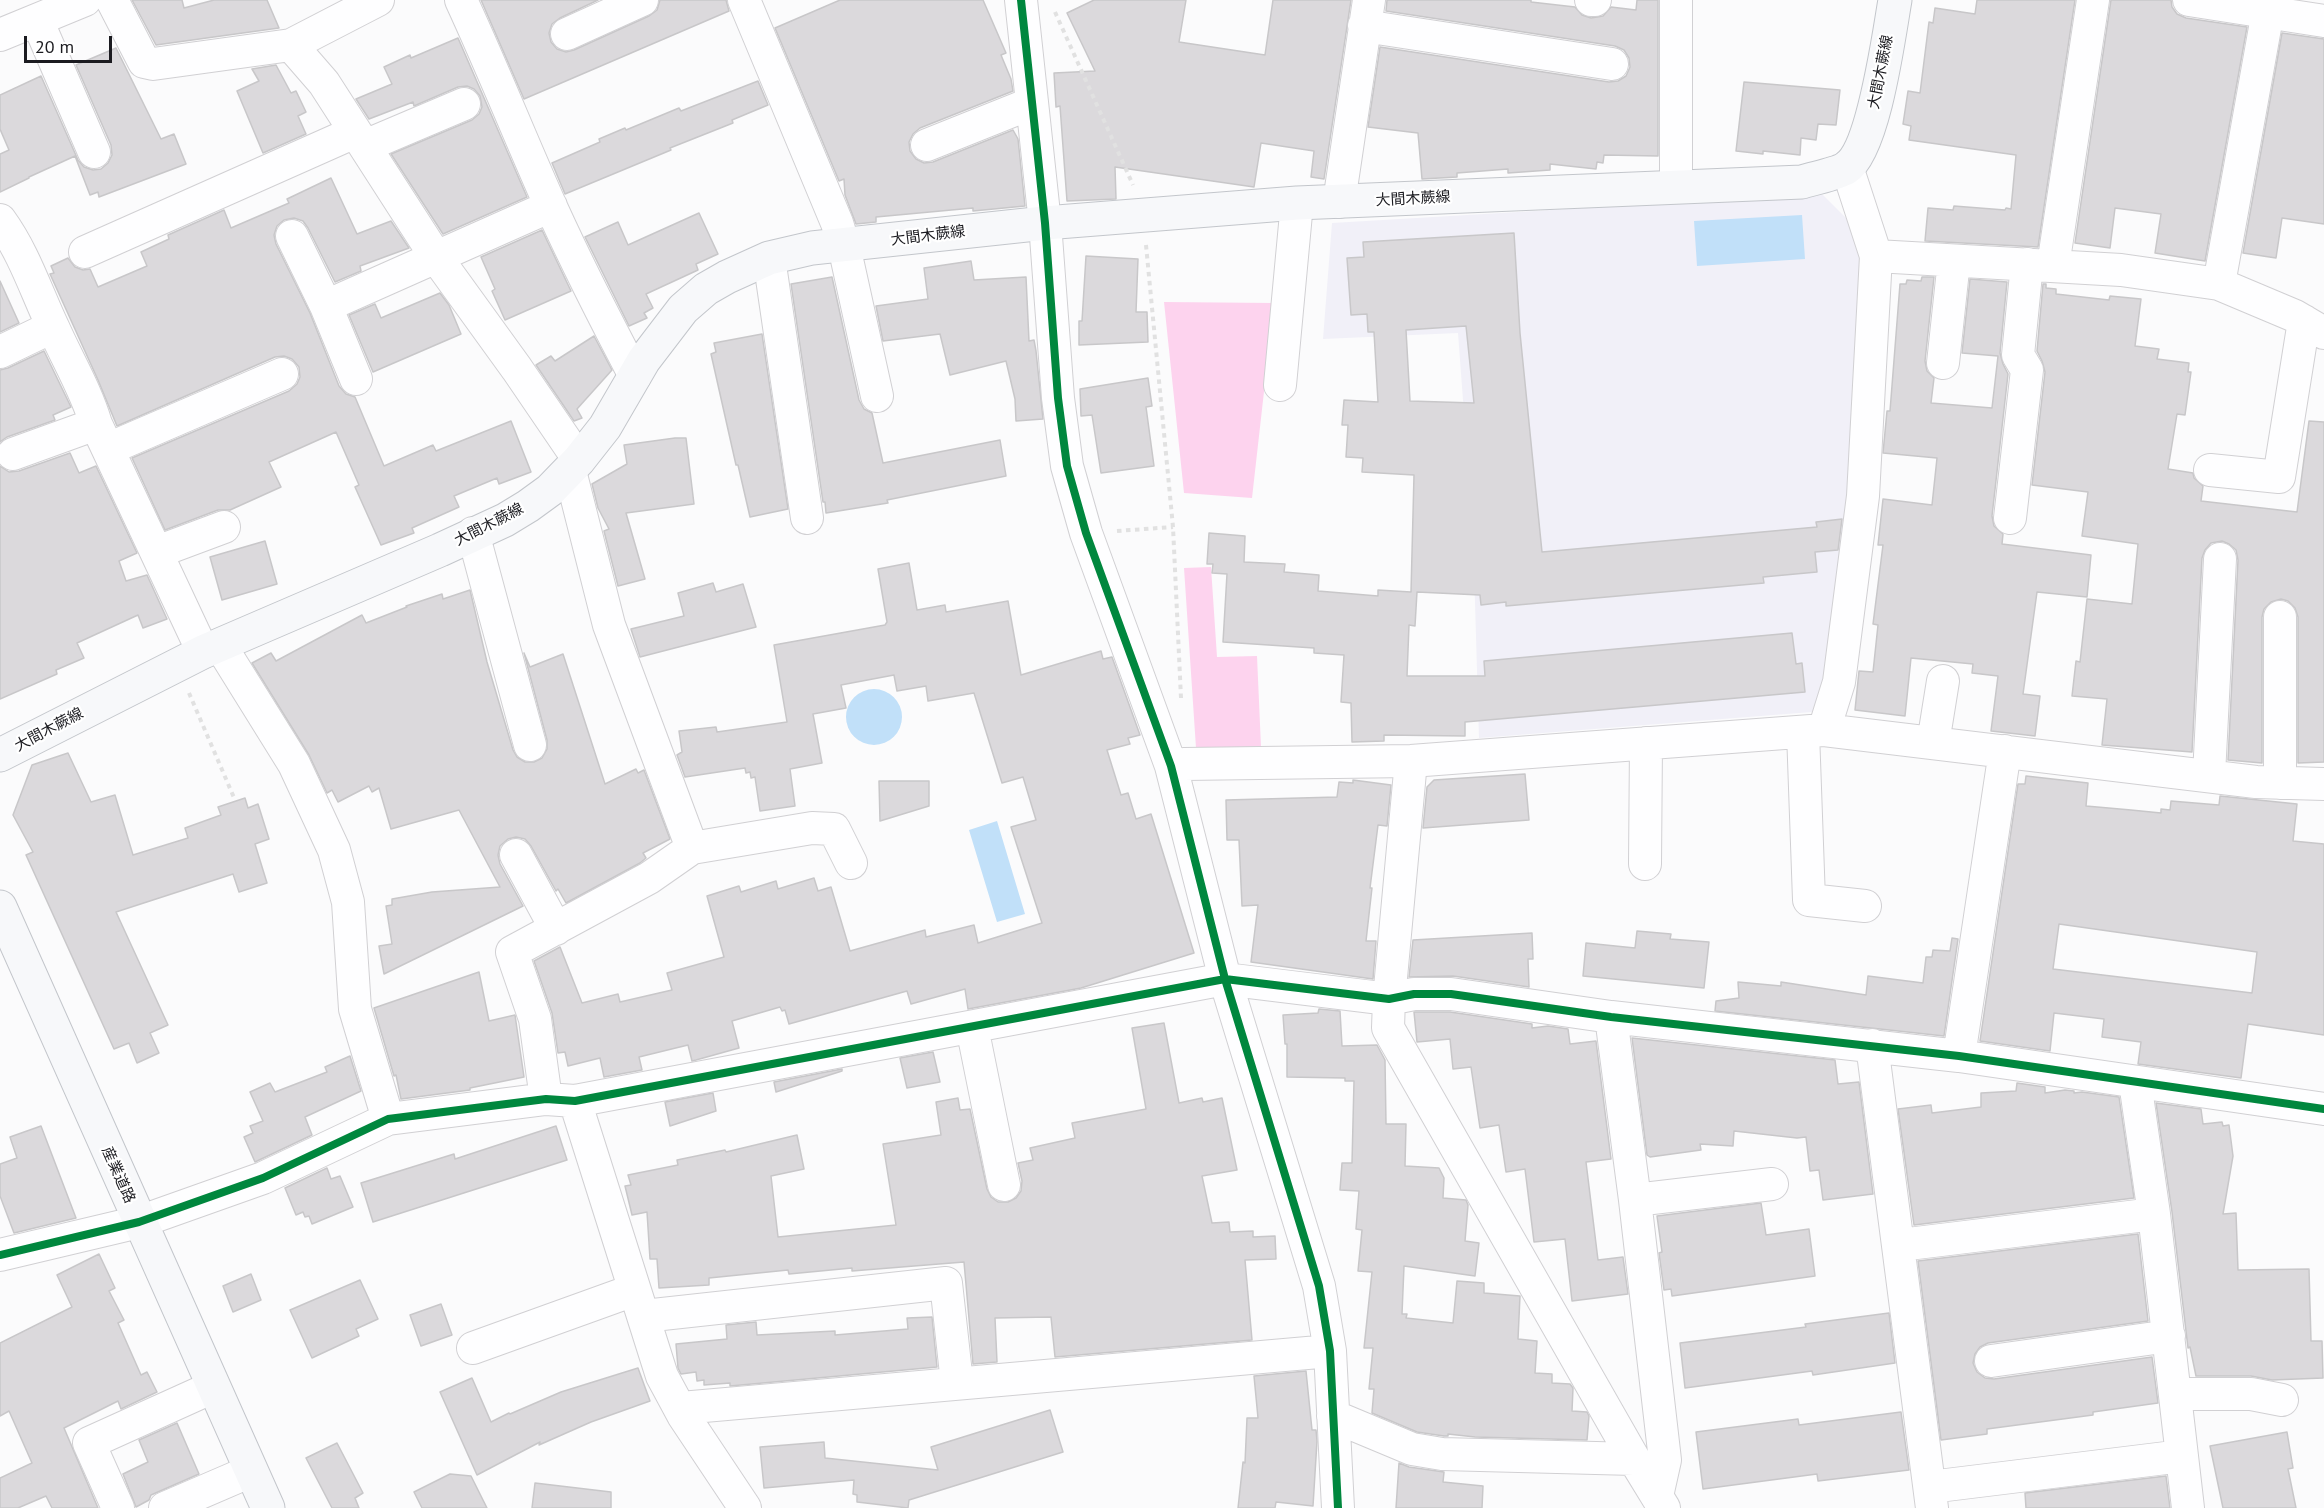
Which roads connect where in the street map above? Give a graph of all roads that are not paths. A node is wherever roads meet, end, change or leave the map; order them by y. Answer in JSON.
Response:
{"nodes":[{"id":1,"x":85,"y":0,"type":"edge"},
{"id":2,"x":112,"y":0,"type":"edge"},
{"id":3,"x":378,"y":0,"type":"edge"},
{"id":4,"x":461,"y":0,"type":"edge"},
{"id":5,"x":642,"y":0,"type":"edge"},
{"id":6,"x":744,"y":0,"type":"edge"},
{"id":7,"x":1021,"y":0,"type":"edge"},
{"id":8,"x":1895,"y":0,"type":"edge"},
{"id":9,"x":2093,"y":0,"type":"edge"},
{"id":10,"x":2189,"y":0,"type":"edge"},
{"id":11,"x":1676,"y":1,"type":"edge"},
{"id":12,"x":2269,"y":6,"type":"edge"},
{"id":13,"x":1367,"y":13,"type":"edge"},
{"id":14,"x":37,"y":20,"type":"junction"},
{"id":15,"x":2324,"y":21,"type":"edge"},
{"id":16,"x":567,"y":34,"type":"dead end"},
{"id":17,"x":0,"y":35,"type":"edge"},
{"id":18,"x":291,"y":45,"type":"junction"},
{"id":19,"x":1612,"y":63,"type":"dead end"},
{"id":20,"x":1032,"y":103,"type":"junction"},
{"id":21,"x":464,"y":104,"type":"dead end"},
{"id":22,"x":360,"y":139,"type":"junction"},
{"id":23,"x":927,"y":145,"type":"dead end"},
{"id":24,"x":94,"y":152,"type":"dead end"},
{"id":25,"x":1847,"y":167,"type":"junction"},
{"id":26,"x":1676,"y":187,"type":"junction"},
{"id":27,"x":1339,"y":202,"type":"junction"},
{"id":28,"x":1297,"y":203,"type":"junction"},
{"id":29,"x":551,"y":206,"type":"junction"},
{"id":30,"x":0,"y":220,"type":"edge"},
{"id":31,"x":1045,"y":223,"type":"junction"},
{"id":32,"x":292,"y":236,"type":"dead end"},
{"id":33,"x":844,"y":246,"type":"junction"},
{"id":34,"x":86,"y":252,"type":"dead end"},
{"id":35,"x":1876,"y":256,"type":"junction"},
{"id":36,"x":436,"y":257,"type":"junction"},
{"id":37,"x":769,"y":258,"type":"junction"},
{"id":38,"x":11,"y":259,"type":"edge"},
{"id":39,"x":1954,"y":261,"type":"junction"},
{"id":40,"x":2040,"y":265,"type":"junction"},
{"id":41,"x":2219,"y":284,"type":"junction"},
{"id":42,"x":326,"y":306,"type":"junction"},
{"id":43,"x":52,"y":327,"type":"junction"},
{"id":44,"x":2314,"y":327,"type":"edge"},
{"id":45,"x":0,"y":352,"type":"edge"},
{"id":46,"x":1943,"y":363,"type":"dead end"},
{"id":47,"x":282,"y":374,"type":"dead end"},
{"id":48,"x":635,"y":376,"type":"junction"},
{"id":49,"x":356,"y":379,"type":"dead end"},
{"id":50,"x":1280,"y":385,"type":"dead end"},
{"id":51,"x":877,"y":396,"type":"dead end"},
{"id":52,"x":102,"y":436,"type":"junction"},
{"id":53,"x":13,"y":454,"type":"dead end"},
{"id":54,"x":574,"y":465,"type":"junction"},
{"id":55,"x":2210,"y":470,"type":"dead end"},
{"id":56,"x":807,"y":518,"type":"dead end"},
{"id":57,"x":2010,"y":518,"type":"dead end"},
{"id":58,"x":224,"y":527,"type":"dead end"},
{"id":59,"x":473,"y":533,"type":"junction"},
{"id":60,"x":157,"y":552,"type":"junction"},
{"id":61,"x":2220,"y":560,"type":"dead end"},
{"id":62,"x":2280,"y":617,"type":"dead end"},
{"id":63,"x":200,"y":654,"type":"junction"},
{"id":64,"x":1943,"y":681,"type":"dead end"},
{"id":65,"x":1813,"y":731,"type":"junction"},
{"id":66,"x":1646,"y":743,"type":"junction"},
{"id":67,"x":1933,"y":743,"type":"junction"},
{"id":68,"x":530,"y":746,"type":"dead end"},
{"id":69,"x":2005,"y":751,"type":"junction"},
{"id":70,"x":0,"y":755,"type":"edge"},
{"id":71,"x":1412,"y":761,"type":"junction"},
{"id":72,"x":1171,"y":766,"type":"junction"},
{"id":73,"x":2210,"y":775,"type":"junction"},
{"id":74,"x":2280,"y":783,"type":"junction"},
{"id":75,"x":2324,"y":784,"type":"edge"},
{"id":76,"x":692,"y":848,"type":"junction"},
{"id":77,"x":516,"y":855,"type":"dead end"},
{"id":78,"x":851,"y":863,"type":"dead end"},
{"id":79,"x":1645,"y":864,"type":"dead end"},
{"id":80,"x":1865,"y":906,"type":"dead end"},
{"id":81,"x":0,"y":907,"type":"edge"},
{"id":82,"x":556,"y":929,"type":"junction"},
{"id":83,"x":1225,"y":979,"type":"junction"},
{"id":84,"x":1389,"y":999,"type":"junction"},
{"id":85,"x":1611,"y":1017,"type":"junction"},
{"id":86,"x":972,"y":1027,"type":"junction"},
{"id":87,"x":1872,"y":1045,"type":"junction"},
{"id":88,"x":1959,"y":1056,"type":"junction"},
{"id":89,"x":2135,"y":1082,"type":"junction"},
{"id":90,"x":561,"y":1100,"type":"junction"},
{"id":91,"x":2324,"y":1109,"type":"edge"},
{"id":92,"x":388,"y":1119,"type":"junction"},
{"id":93,"x":1773,"y":1184,"type":"dead end"},
{"id":94,"x":1004,"y":1185,"type":"dead end"},
{"id":95,"x":1635,"y":1200,"type":"junction"},
{"id":96,"x":2154,"y":1214,"type":"junction"},
{"id":97,"x":139,"y":1222,"type":"junction"},
{"id":98,"x":1900,"y":1245,"type":"junction"},
{"id":99,"x":0,"y":1255,"type":"edge"},
{"id":100,"x":639,"y":1303,"type":"junction"},
{"id":101,"x":2169,"y":1336,"type":"junction"},
{"id":102,"x":473,"y":1348,"type":"dead end"},
{"id":103,"x":1330,"y":1351,"type":"junction"},
{"id":104,"x":1991,"y":1360,"type":"dead end"},
{"id":105,"x":957,"y":1383,"type":"junction"},
{"id":106,"x":213,"y":1387,"type":"junction"},
{"id":107,"x":2176,"y":1394,"type":"junction"},
{"id":108,"x":2282,"y":1400,"type":"dead end"},
{"id":109,"x":681,"y":1408,"type":"junction"},
{"id":110,"x":1333,"y":1416,"type":"junction"},
{"id":111,"x":2182,"y":1456,"type":"junction"},
{"id":112,"x":1634,"y":1459,"type":"junction"},
{"id":113,"x":251,"y":1471,"type":"junction"},
{"id":114,"x":1931,"y":1498,"type":"edge"},
{"id":115,"x":1661,"y":1502,"type":"edge"},
{"id":116,"x":118,"y":1508,"type":"edge"},
{"id":117,"x":165,"y":1508,"type":"edge"},
{"id":118,"x":268,"y":1508,"type":"edge"},
{"id":119,"x":745,"y":1508,"type":"edge"},
{"id":120,"x":1338,"y":1508,"type":"edge"},
{"id":121,"x":2188,"y":1508,"type":"edge"}],
"edges":[{"from":1,"to":14,"type":"street"},
{"from":2,"to":18,"type":"street"},
{"from":3,"to":18,"type":"street"},
{"from":4,"to":29,"type":"street"},
{"from":5,"to":16,"type":"street"},
{"from":6,"to":33,"type":"street"},
{"from":7,"to":20,"type":"street"},
{"from":8,"to":25,"type":"main road","name":"大間木蕨線"},
{"from":9,"to":40,"type":"street"},
{"from":10,"to":12,"type":"street"},
{"from":11,"to":26,"type":"street"},
{"from":12,"to":15,"type":"street"},
{"from":12,"to":41,"type":"street"},
{"from":13,"to":19,"type":"street"},
{"from":13,"to":27,"type":"street"},
{"from":14,"to":17,"type":"street"},
{"from":14,"to":24,"type":"street"},
{"from":18,"to":22,"type":"street"},
{"from":20,"to":23,"type":"street"},
{"from":20,"to":31,"type":"street"},
{"from":21,"to":22,"type":"street"},
{"from":22,"to":34,"type":"street"},
{"from":22,"to":36,"type":"street"},
{"from":25,"to":26,"type":"main road","name":"大間木蕨線"},
{"from":25,"to":35,"type":"street"},
{"from":26,"to":27,"type":"main road","name":"大間木蕨線"},
{"from":27,"to":28,"type":"main road","name":"大間木蕨線"},
{"from":28,"to":31,"type":"main road","name":"大間木蕨線"},
{"from":28,"to":50,"type":"street"},
{"from":29,"to":36,"type":"street"},
{"from":29,"to":48,"type":"street"},
{"from":30,"to":38,"type":"street"},
{"from":31,"to":33,"type":"main road","name":"大間木蕨線"},
{"from":31,"to":72,"type":"street"},
{"from":32,"to":42,"type":"street"},
{"from":33,"to":37,"type":"main road","name":"大間木蕨線"},
{"from":33,"to":51,"type":"street"},
{"from":35,"to":39,"type":"street"},
{"from":35,"to":65,"type":"street"},
{"from":36,"to":42,"type":"street"},
{"from":36,"to":54,"type":"street"},
{"from":37,"to":48,"type":"main road","name":"大間木蕨線"},
{"from":37,"to":56,"type":"street"},
{"from":38,"to":43,"type":"street"},
{"from":39,"to":40,"type":"street"},
{"from":39,"to":46,"type":"street"},
{"from":40,"to":41,"type":"street"},
{"from":40,"to":57,"type":"street"},
{"from":41,"to":44,"type":"street"},
{"from":42,"to":49,"type":"street"},
{"from":43,"to":45,"type":"street"},
{"from":43,"to":52,"type":"street"},
{"from":44,"to":55,"type":"street"},
{"from":47,"to":52,"type":"street"},
{"from":48,"to":54,"type":"main road","name":"大間木蕨線"},
{"from":52,"to":53,"type":"street"},
{"from":52,"to":60,"type":"street"},
{"from":54,"to":59,"type":"main road","name":"大間木蕨線"},
{"from":54,"to":76,"type":"street"},
{"from":58,"to":60,"type":"street"},
{"from":59,"to":63,"type":"main road","name":"大間木蕨線"},
{"from":59,"to":68,"type":"street"},
{"from":60,"to":63,"type":"street"},
{"from":61,"to":73,"type":"street"},
{"from":62,"to":74,"type":"street"},
{"from":63,"to":70,"type":"main road","name":"大間木蕨線"},
{"from":63,"to":92,"type":"street"},
{"from":64,"to":67,"type":"street"},
{"from":65,"to":66,"type":"street"},
{"from":65,"to":67,"type":"street"},
{"from":65,"to":80,"type":"street"},
{"from":66,"to":71,"type":"street"},
{"from":66,"to":79,"type":"street"},
{"from":67,"to":69,"type":"street"},
{"from":69,"to":73,"type":"street"},
{"from":69,"to":88,"type":"street"},
{"from":71,"to":72,"type":"street"},
{"from":71,"to":84,"type":"street"},
{"from":72,"to":83,"type":"street"},
{"from":73,"to":74,"type":"street"},
{"from":74,"to":75,"type":"street"},
{"from":76,"to":78,"type":"street"},
{"from":76,"to":82,"type":"street"},
{"from":77,"to":82,"type":"street"},
{"from":81,"to":97,"type":"main road","name":"産業道路"},
{"from":82,"to":90,"type":"street"},
{"from":83,"to":84,"type":"street"},
{"from":83,"to":86,"type":"street"},
{"from":83,"to":103,"type":"street"},
{"from":84,"to":85,"type":"street"},
{"from":84,"to":112,"type":"street"},
{"from":85,"to":87,"type":"street"},
{"from":85,"to":95,"type":"street"},
{"from":86,"to":90,"type":"street"},
{"from":86,"to":94,"type":"street"},
{"from":87,"to":88,"type":"street"},
{"from":87,"to":98,"type":"street"},
{"from":88,"to":89,"type":"street"},
{"from":89,"to":91,"type":"street"},
{"from":89,"to":96,"type":"street"},
{"from":90,"to":92,"type":"street"},
{"from":90,"to":100,"type":"street"},
{"from":92,"to":97,"type":"street"},
{"from":93,"to":95,"type":"street"},
{"from":95,"to":115,"type":"street"},
{"from":96,"to":98,"type":"street"},
{"from":96,"to":101,"type":"street"},
{"from":97,"to":99,"type":"street"},
{"from":97,"to":106,"type":"main road","name":"産業道路"},
{"from":98,"to":114,"type":"street"},
{"from":100,"to":102,"type":"street"},
{"from":100,"to":105,"type":"street"},
{"from":100,"to":109,"type":"street"},
{"from":101,"to":104,"type":"street"},
{"from":101,"to":107,"type":"street"},
{"from":103,"to":105,"type":"street"},
{"from":103,"to":110,"type":"street"},
{"from":105,"to":109,"type":"street"},
{"from":106,"to":113,"type":"main road","name":"産業道路"},
{"from":106,"to":116,"type":"street"},
{"from":107,"to":108,"type":"street"},
{"from":107,"to":111,"type":"street"},
{"from":109,"to":119,"type":"street"},
{"from":110,"to":112,"type":"street"},
{"from":110,"to":120,"type":"street"},
{"from":111,"to":114,"type":"street"},
{"from":111,"to":121,"type":"street"},
{"from":112,"to":115,"type":"street"},
{"from":113,"to":117,"type":"street"},
{"from":113,"to":118,"type":"main road","name":"産業道路"}]}
